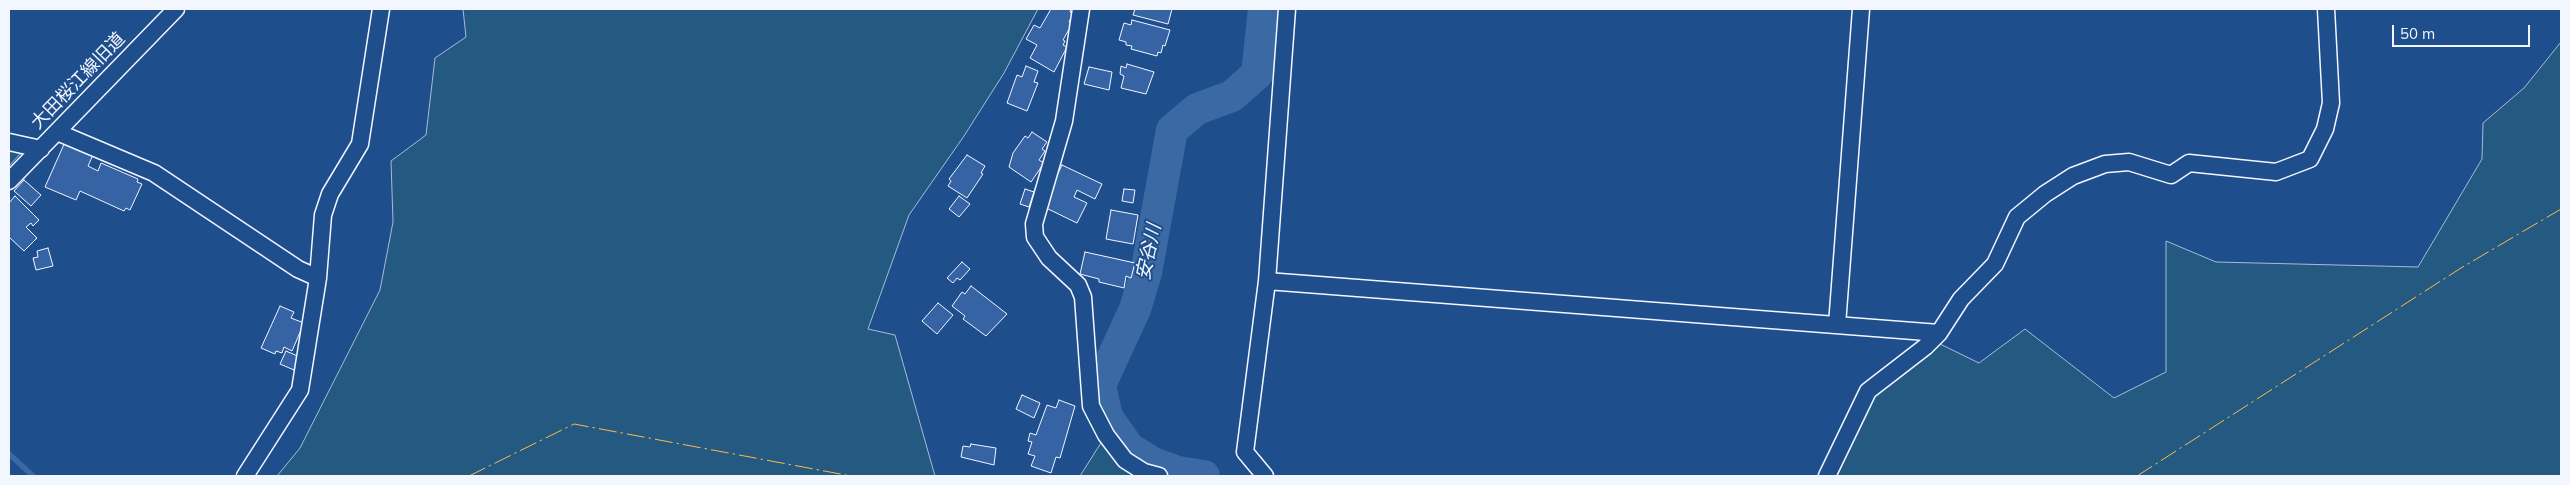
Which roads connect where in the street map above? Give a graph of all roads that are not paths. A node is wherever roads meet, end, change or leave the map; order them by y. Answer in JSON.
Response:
{"nodes":[{"id":1,"x":176,"y":9,"type":"edge"},
{"id":2,"x":382,"y":9,"type":"edge"},
{"id":3,"x":1081,"y":9,"type":"edge"},
{"id":4,"x":1287,"y":9,"type":"edge"},
{"id":5,"x":1861,"y":9,"type":"edge"},
{"id":6,"x":2326,"y":9,"type":"edge"},
{"id":7,"x":57,"y":132,"type":"junction"},
{"id":8,"x":9,"y":142,"type":"edge"},
{"id":9,"x":41,"y":149,"type":"junction"},
{"id":10,"x":9,"y":182,"type":"edge"},
{"id":11,"x":318,"y":278,"type":"junction"},
{"id":12,"x":1267,"y":281,"type":"junction"},
{"id":13,"x":1837,"y":325,"type":"junction"},
{"id":14,"x":1939,"y":333,"type":"junction"},
{"id":15,"x":245,"y":476,"type":"edge"},
{"id":16,"x":1159,"y":476,"type":"edge"},
{"id":17,"x":1265,"y":476,"type":"edge"},
{"id":18,"x":1827,"y":476,"type":"edge"}],
"edges":[{"from":1,"to":7,"type":"street","name":"大田桜江線旧道"},
{"from":2,"to":11,"type":"street"},
{"from":3,"to":16,"type":"street"},
{"from":4,"to":12,"type":"street"},
{"from":5,"to":13,"type":"street"},
{"from":6,"to":14,"type":"street"},
{"from":7,"to":9,"type":"street","name":"大田桜江線旧道"},
{"from":7,"to":11,"type":"street"},
{"from":8,"to":9,"type":"street"},
{"from":9,"to":10,"type":"street","name":"大田桜江線旧道"},
{"from":11,"to":15,"type":"street"},
{"from":12,"to":13,"type":"street"},
{"from":12,"to":17,"type":"street"},
{"from":13,"to":14,"type":"street"},
{"from":14,"to":18,"type":"street"}]}
